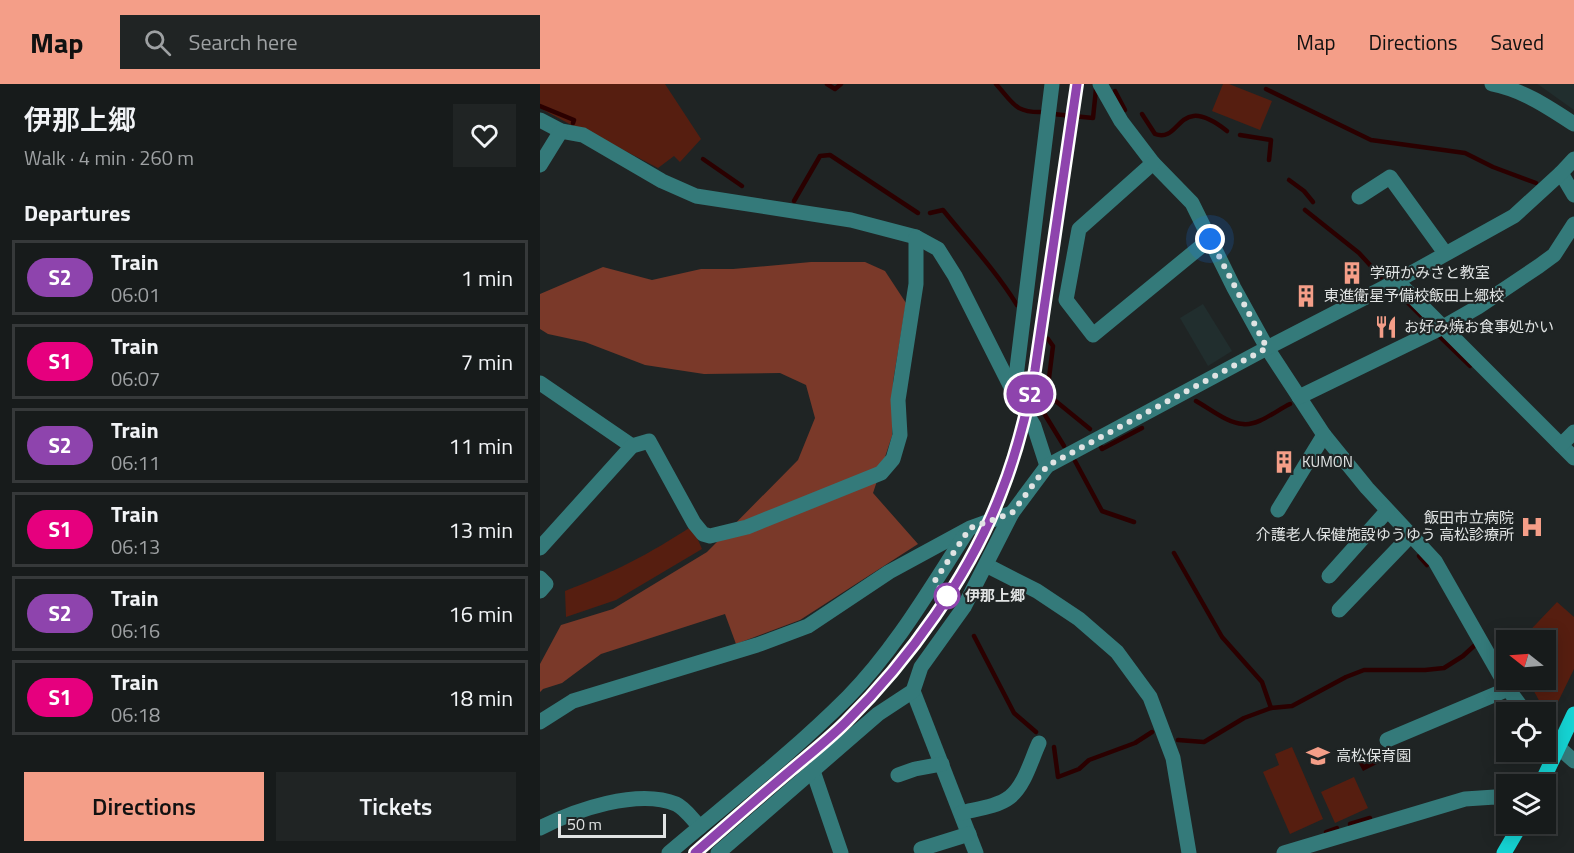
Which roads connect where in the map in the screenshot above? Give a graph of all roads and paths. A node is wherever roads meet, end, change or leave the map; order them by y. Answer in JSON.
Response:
{"nodes":[{"id":1,"x":1052,"y":84,"type":"edge"},
{"id":2,"x":1100,"y":84,"type":"edge"},
{"id":3,"x":1492,"y":84,"type":"edge"},
{"id":4,"x":540,"y":120,"type":"edge"},
{"id":5,"x":1574,"y":124,"type":"edge"},
{"id":6,"x":561,"y":131,"type":"junction"},
{"id":7,"x":1574,"y":159,"type":"edge"},
{"id":8,"x":1153,"y":163,"type":"junction"},
{"id":9,"x":540,"y":165,"type":"edge"},
{"id":10,"x":1561,"y":173,"type":"junction"},
{"id":11,"x":1574,"y":195,"type":"edge"},
{"id":12,"x":1359,"y":197,"type":"dead end"},
{"id":13,"x":1574,"y":224,"type":"edge"},
{"id":14,"x":916,"y":237,"type":"junction"},
{"id":15,"x":1210,"y":239,"type":"junction"},
{"id":16,"x":1445,"y":253,"type":"junction"},
{"id":17,"x":1397,"y":281,"type":"junction"},
{"id":18,"x":1443,"y":327,"type":"junction"},
{"id":19,"x":1267,"y":348,"type":"junction"},
{"id":20,"x":540,"y":383,"type":"edge"},
{"id":21,"x":1014,"y":393,"type":"junction"},
{"id":22,"x":1299,"y":397,"type":"junction"},
{"id":23,"x":1574,"y":432,"type":"edge"},
{"id":24,"x":1324,"y":435,"type":"junction"},
{"id":25,"x":1561,"y":445,"type":"junction"},
{"id":26,"x":632,"y":446,"type":"junction"},
{"id":27,"x":1574,"y":458,"type":"edge"},
{"id":28,"x":1047,"y":466,"type":"junction"},
{"id":29,"x":1278,"y":510,"type":"dead end"},
{"id":30,"x":1387,"y":511,"type":"junction"},
{"id":31,"x":1012,"y":513,"type":"junction"},
{"id":32,"x":970,"y":528,"type":"junction"},
{"id":33,"x":1411,"y":535,"type":"junction"},
{"id":34,"x":540,"y":548,"type":"edge"},
{"id":35,"x":986,"y":565,"type":"junction"},
{"id":36,"x":1329,"y":576,"type":"dead end"},
{"id":37,"x":540,"y":578,"type":"edge"},
{"id":38,"x":540,"y":591,"type":"edge"},
{"id":39,"x":1339,"y":610,"type":"dead end"},
{"id":40,"x":1496,"y":666,"type":"edge"},
{"id":41,"x":1504,"y":690,"type":"edge"},
{"id":42,"x":913,"y":691,"type":"junction"},
{"id":43,"x":1574,"y":714,"type":"edge"},
{"id":44,"x":540,"y":722,"type":"edge"},
{"id":45,"x":1387,"y":740,"type":"dead end"},
{"id":46,"x":1039,"y":743,"type":"dead end"},
{"id":47,"x":1558,"y":748,"type":"junction"},
{"id":48,"x":1574,"y":761,"type":"edge"},
{"id":49,"x":942,"y":764,"type":"junction"},
{"id":50,"x":813,"y":771,"type":"junction"},
{"id":51,"x":1546,"y":774,"type":"edge"},
{"id":52,"x":898,"y":775,"type":"dead end"},
{"id":53,"x":1496,"y":797,"type":"edge"},
{"id":54,"x":961,"y":813,"type":"junction"},
{"id":55,"x":700,"y":827,"type":"junction"},
{"id":56,"x":540,"y":828,"type":"edge"},
{"id":57,"x":969,"y":834,"type":"junction"},
{"id":58,"x":1515,"y":834,"type":"edge"},
{"id":59,"x":921,"y":849,"type":"dead end"},
{"id":60,"x":669,"y":853,"type":"edge"},
{"id":61,"x":718,"y":853,"type":"edge"},
{"id":62,"x":841,"y":853,"type":"edge"},
{"id":63,"x":976,"y":853,"type":"edge"},
{"id":64,"x":1189,"y":853,"type":"edge"},
{"id":65,"x":1284,"y":853,"type":"edge"},
{"id":66,"x":1504,"y":853,"type":"edge"}],
"edges":[{"from":1,"to":21,"type":"street"},
{"from":2,"to":8,"type":"street"},
{"from":3,"to":5,"type":"street"},
{"from":4,"to":6,"type":"street"},
{"from":6,"to":9,"type":"street"},
{"from":6,"to":14,"type":"street"},
{"from":7,"to":10,"type":"street"},
{"from":8,"to":15,"type":"street"},
{"from":8,"to":15,"type":"street"},
{"from":10,"to":11,"type":"street"},
{"from":10,"to":16,"type":"street"},
{"from":12,"to":16,"type":"street"},
{"from":13,"to":18,"type":"street"},
{"from":14,"to":21,"type":"street"},
{"from":14,"to":26,"type":"street"},
{"from":15,"to":19,"type":"street"},
{"from":16,"to":17,"type":"street"},
{"from":17,"to":18,"type":"street"},
{"from":17,"to":19,"type":"street"},
{"from":18,"to":22,"type":"street"},
{"from":18,"to":25,"type":"street"},
{"from":19,"to":22,"type":"street"},
{"from":19,"to":28,"type":"street"},
{"from":20,"to":26,"type":"street"},
{"from":21,"to":28,"type":"street"},
{"from":22,"to":24,"type":"street"},
{"from":23,"to":25,"type":"street"},
{"from":24,"to":29,"type":"street"},
{"from":24,"to":30,"type":"street"},
{"from":25,"to":27,"type":"street"},
{"from":26,"to":34,"type":"street"},
{"from":28,"to":31,"type":"street"},
{"from":30,"to":33,"type":"street"},
{"from":30,"to":36,"type":"street"},
{"from":31,"to":32,"type":"street"},
{"from":31,"to":35,"type":"street"},
{"from":32,"to":44,"type":"street"},
{"from":32,"to":55,"type":"street"},
{"from":33,"to":39,"type":"street"},
{"from":33,"to":40,"type":"street"},
{"from":35,"to":42,"type":"street"},
{"from":35,"to":64,"type":"street"},
{"from":37,"to":38,"type":"street"},
{"from":41,"to":45,"type":"street"},
{"from":42,"to":49,"type":"street"},
{"from":42,"to":50,"type":"street"},
{"from":43,"to":47,"type":"main road"},
{"from":46,"to":54,"type":"street"},
{"from":47,"to":48,"type":"street"},
{"from":47,"to":51,"type":"main road"},
{"from":49,"to":52,"type":"street"},
{"from":49,"to":54,"type":"street"},
{"from":50,"to":61,"type":"street"},
{"from":50,"to":62,"type":"street"},
{"from":53,"to":65,"type":"street"},
{"from":54,"to":57,"type":"street"},
{"from":55,"to":56,"type":"street"},
{"from":55,"to":60,"type":"street"},
{"from":57,"to":59,"type":"street"},
{"from":57,"to":63,"type":"street"},
{"from":58,"to":66,"type":"main road"}]}
